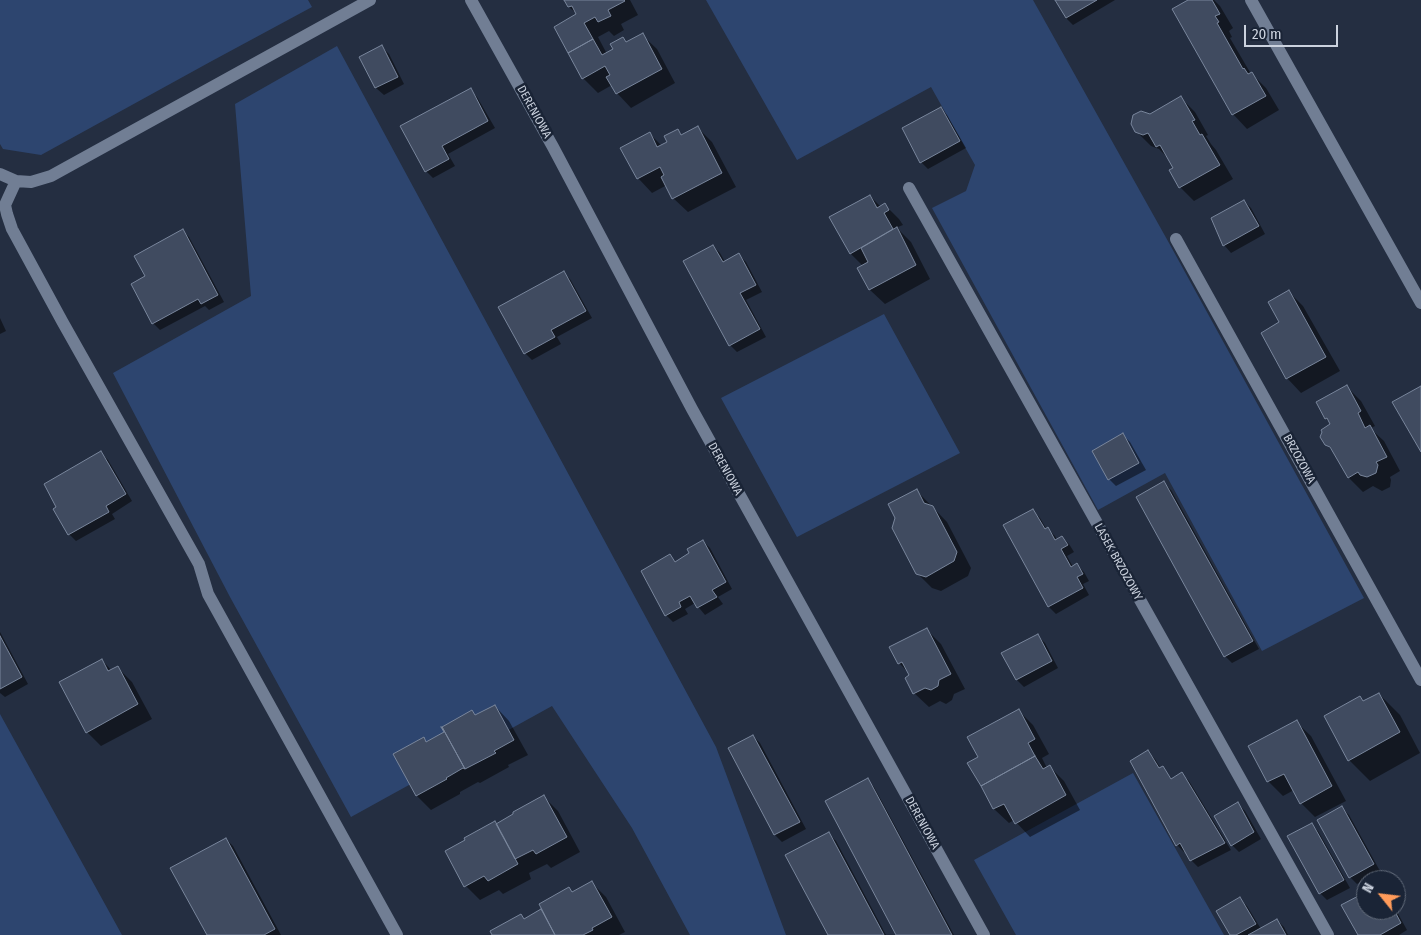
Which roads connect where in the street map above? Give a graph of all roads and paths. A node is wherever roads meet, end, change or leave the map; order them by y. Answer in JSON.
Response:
{"nodes":[{"id":1,"x":370,"y":0,"type":"edge"},
{"id":2,"x":471,"y":0,"type":"edge"},
{"id":3,"x":1251,"y":0,"type":"edge"},
{"id":4,"x":0,"y":174,"type":"edge"},
{"id":5,"x":16,"y":181,"type":"junction"},
{"id":6,"x":908,"y":188,"type":"dead end"},
{"id":7,"x":1176,"y":239,"type":"dead end"},
{"id":8,"x":1421,"y":303,"type":"edge"},
{"id":9,"x":1421,"y":680,"type":"edge"},
{"id":10,"x":397,"y":935,"type":"edge"},
{"id":11,"x":984,"y":935,"type":"edge"},
{"id":12,"x":1328,"y":935,"type":"edge"}],
"edges":[{"from":1,"to":5,"type":"street"},
{"from":2,"to":11,"type":"street","name":"DERENIOWA"},
{"from":3,"to":8,"type":"street"},
{"from":4,"to":5,"type":"street"},
{"from":5,"to":10,"type":"street"},
{"from":6,"to":12,"type":"street","name":"LASEK BRZOZOWY"},
{"from":7,"to":9,"type":"street","name":"BRZOZOWA"}]}
